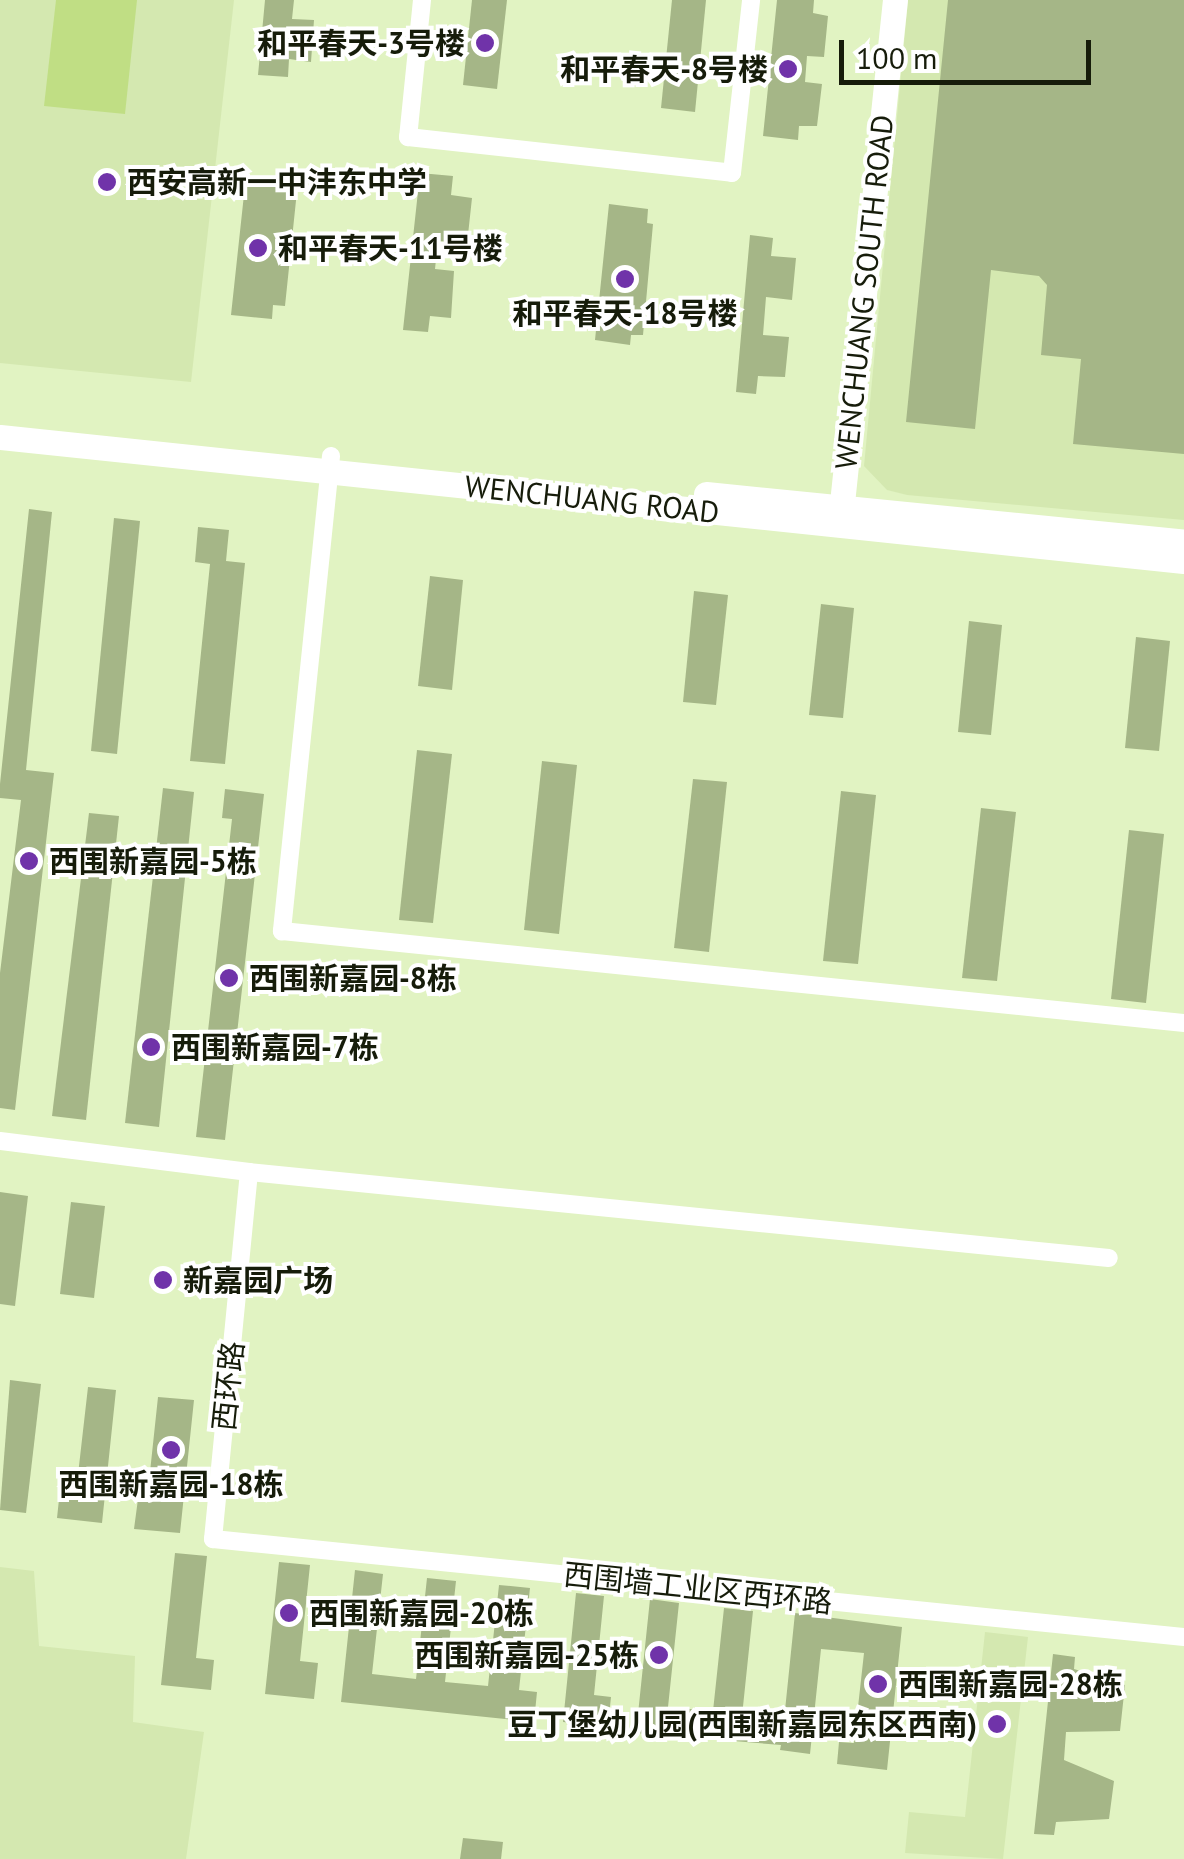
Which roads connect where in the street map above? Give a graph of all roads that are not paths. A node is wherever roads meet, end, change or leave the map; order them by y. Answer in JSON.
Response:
{"nodes":[{"id":1,"x":422,"y":0,"type":"edge"},
{"id":2,"x":750,"y":0,"type":"edge"},
{"id":3,"x":895,"y":0,"type":"edge"},
{"id":4,"x":0,"y":420,"type":"edge"},
{"id":5,"x":0,"y":437,"type":"edge"},
{"id":6,"x":330,"y":464,"type":"junction"},
{"id":7,"x":840,"y":516,"type":"junction"},
{"id":8,"x":1184,"y":542,"type":"edge"},
{"id":9,"x":1184,"y":561,"type":"edge"},
{"id":10,"x":1184,"y":1023,"type":"edge"},
{"id":11,"x":0,"y":1141,"type":"edge"},
{"id":12,"x":250,"y":1172,"type":"junction"},
{"id":13,"x":1109,"y":1258,"type":"dead end"},
{"id":14,"x":213,"y":1539,"type":"joint"},
{"id":15,"x":1184,"y":1637,"type":"edge"}],
"edges":[{"from":1,"to":2,"type":"street"},
{"from":3,"to":7,"type":"street","name":"WENCHUANG SOUTH ROAD"},
{"from":4,"to":6,"type":"street","name":"WENCHUANG ROAD"},
{"from":5,"to":6,"type":"street","name":"WENCHUANG ROAD"},
{"from":6,"to":7,"type":"street","name":"WENCHUANG ROAD"},
{"from":6,"to":10,"type":"street"},
{"from":7,"to":8,"type":"street","name":"WENCHUANG ROAD"},
{"from":7,"to":9,"type":"street","name":"WENCHUANG ROAD"},
{"from":11,"to":12,"type":"street"},
{"from":12,"to":13,"type":"street"},
{"from":12,"to":14,"type":"street","name":"西环路"},
{"from":14,"to":15,"type":"street","name":"西围墙工业区西环路"}]}
